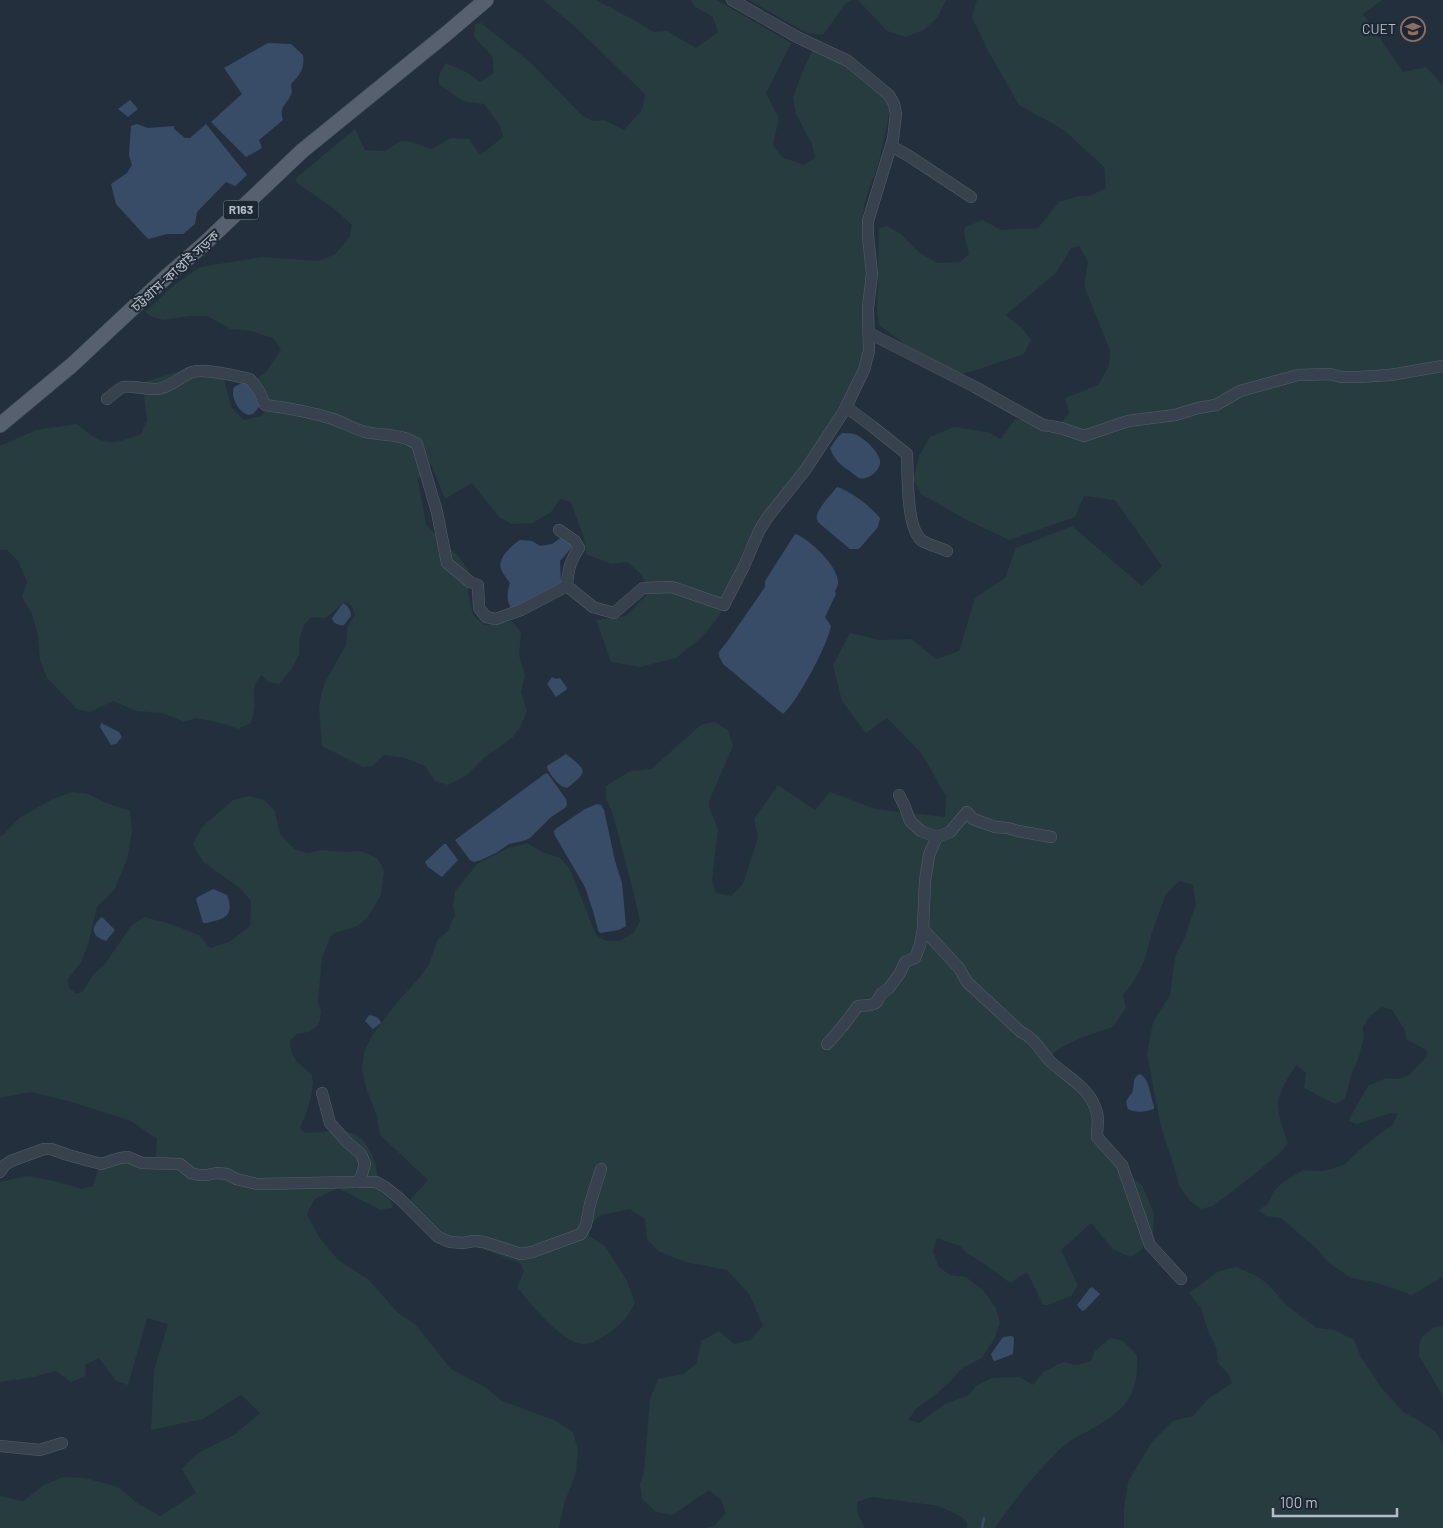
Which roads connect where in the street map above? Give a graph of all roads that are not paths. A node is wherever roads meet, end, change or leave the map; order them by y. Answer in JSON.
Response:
{"nodes":[{"id":1,"x":486,"y":0,"type":"edge"},
{"id":2,"x":732,"y":0,"type":"edge"},
{"id":3,"x":891,"y":146,"type":"junction"},
{"id":4,"x":971,"y":196,"type":"dead end"},
{"id":5,"x":869,"y":332,"type":"junction"},
{"id":6,"x":1443,"y":366,"type":"edge"},
{"id":7,"x":107,"y":399,"type":"dead end"},
{"id":8,"x":846,"y":407,"type":"junction"},
{"id":9,"x":0,"y":425,"type":"edge"},
{"id":10,"x":559,"y":530,"type":"dead end"},
{"id":11,"x":947,"y":551,"type":"dead end"},
{"id":12,"x":567,"y":586,"type":"junction"},
{"id":13,"x":899,"y":795,"type":"dead end"},
{"id":14,"x":937,"y":837,"type":"junction"},
{"id":15,"x":1051,"y":837,"type":"dead end"},
{"id":16,"x":923,"y":929,"type":"junction"},
{"id":17,"x":827,"y":1044,"type":"dead end"},
{"id":18,"x":322,"y":1093,"type":"dead end"},
{"id":19,"x":601,"y":1169,"type":"dead end"},
{"id":20,"x":0,"y":1172,"type":"edge"},
{"id":21,"x":357,"y":1182,"type":"junction"},
{"id":22,"x":1181,"y":1279,"type":"dead end"},
{"id":23,"x":62,"y":1443,"type":"dead end"},
{"id":24,"x":0,"y":1446,"type":"edge"}],
"edges":[{"from":1,"to":9,"type":"main road","name":"চট্টগ্রাম-কাপ্তাই সড়ক","number":"R163"},
{"from":2,"to":3,"type":"street"},
{"from":3,"to":4,"type":"street"},
{"from":3,"to":5,"type":"street"},
{"from":5,"to":6,"type":"street"},
{"from":5,"to":8,"type":"street"},
{"from":7,"to":12,"type":"street"},
{"from":8,"to":11,"type":"street"},
{"from":8,"to":12,"type":"street"},
{"from":10,"to":12,"type":"street"},
{"from":13,"to":14,"type":"street"},
{"from":14,"to":15,"type":"street"},
{"from":14,"to":16,"type":"street"},
{"from":16,"to":17,"type":"street"},
{"from":16,"to":22,"type":"street"},
{"from":18,"to":21,"type":"street"},
{"from":19,"to":21,"type":"street"},
{"from":20,"to":21,"type":"street"},
{"from":23,"to":24,"type":"street"}]}
